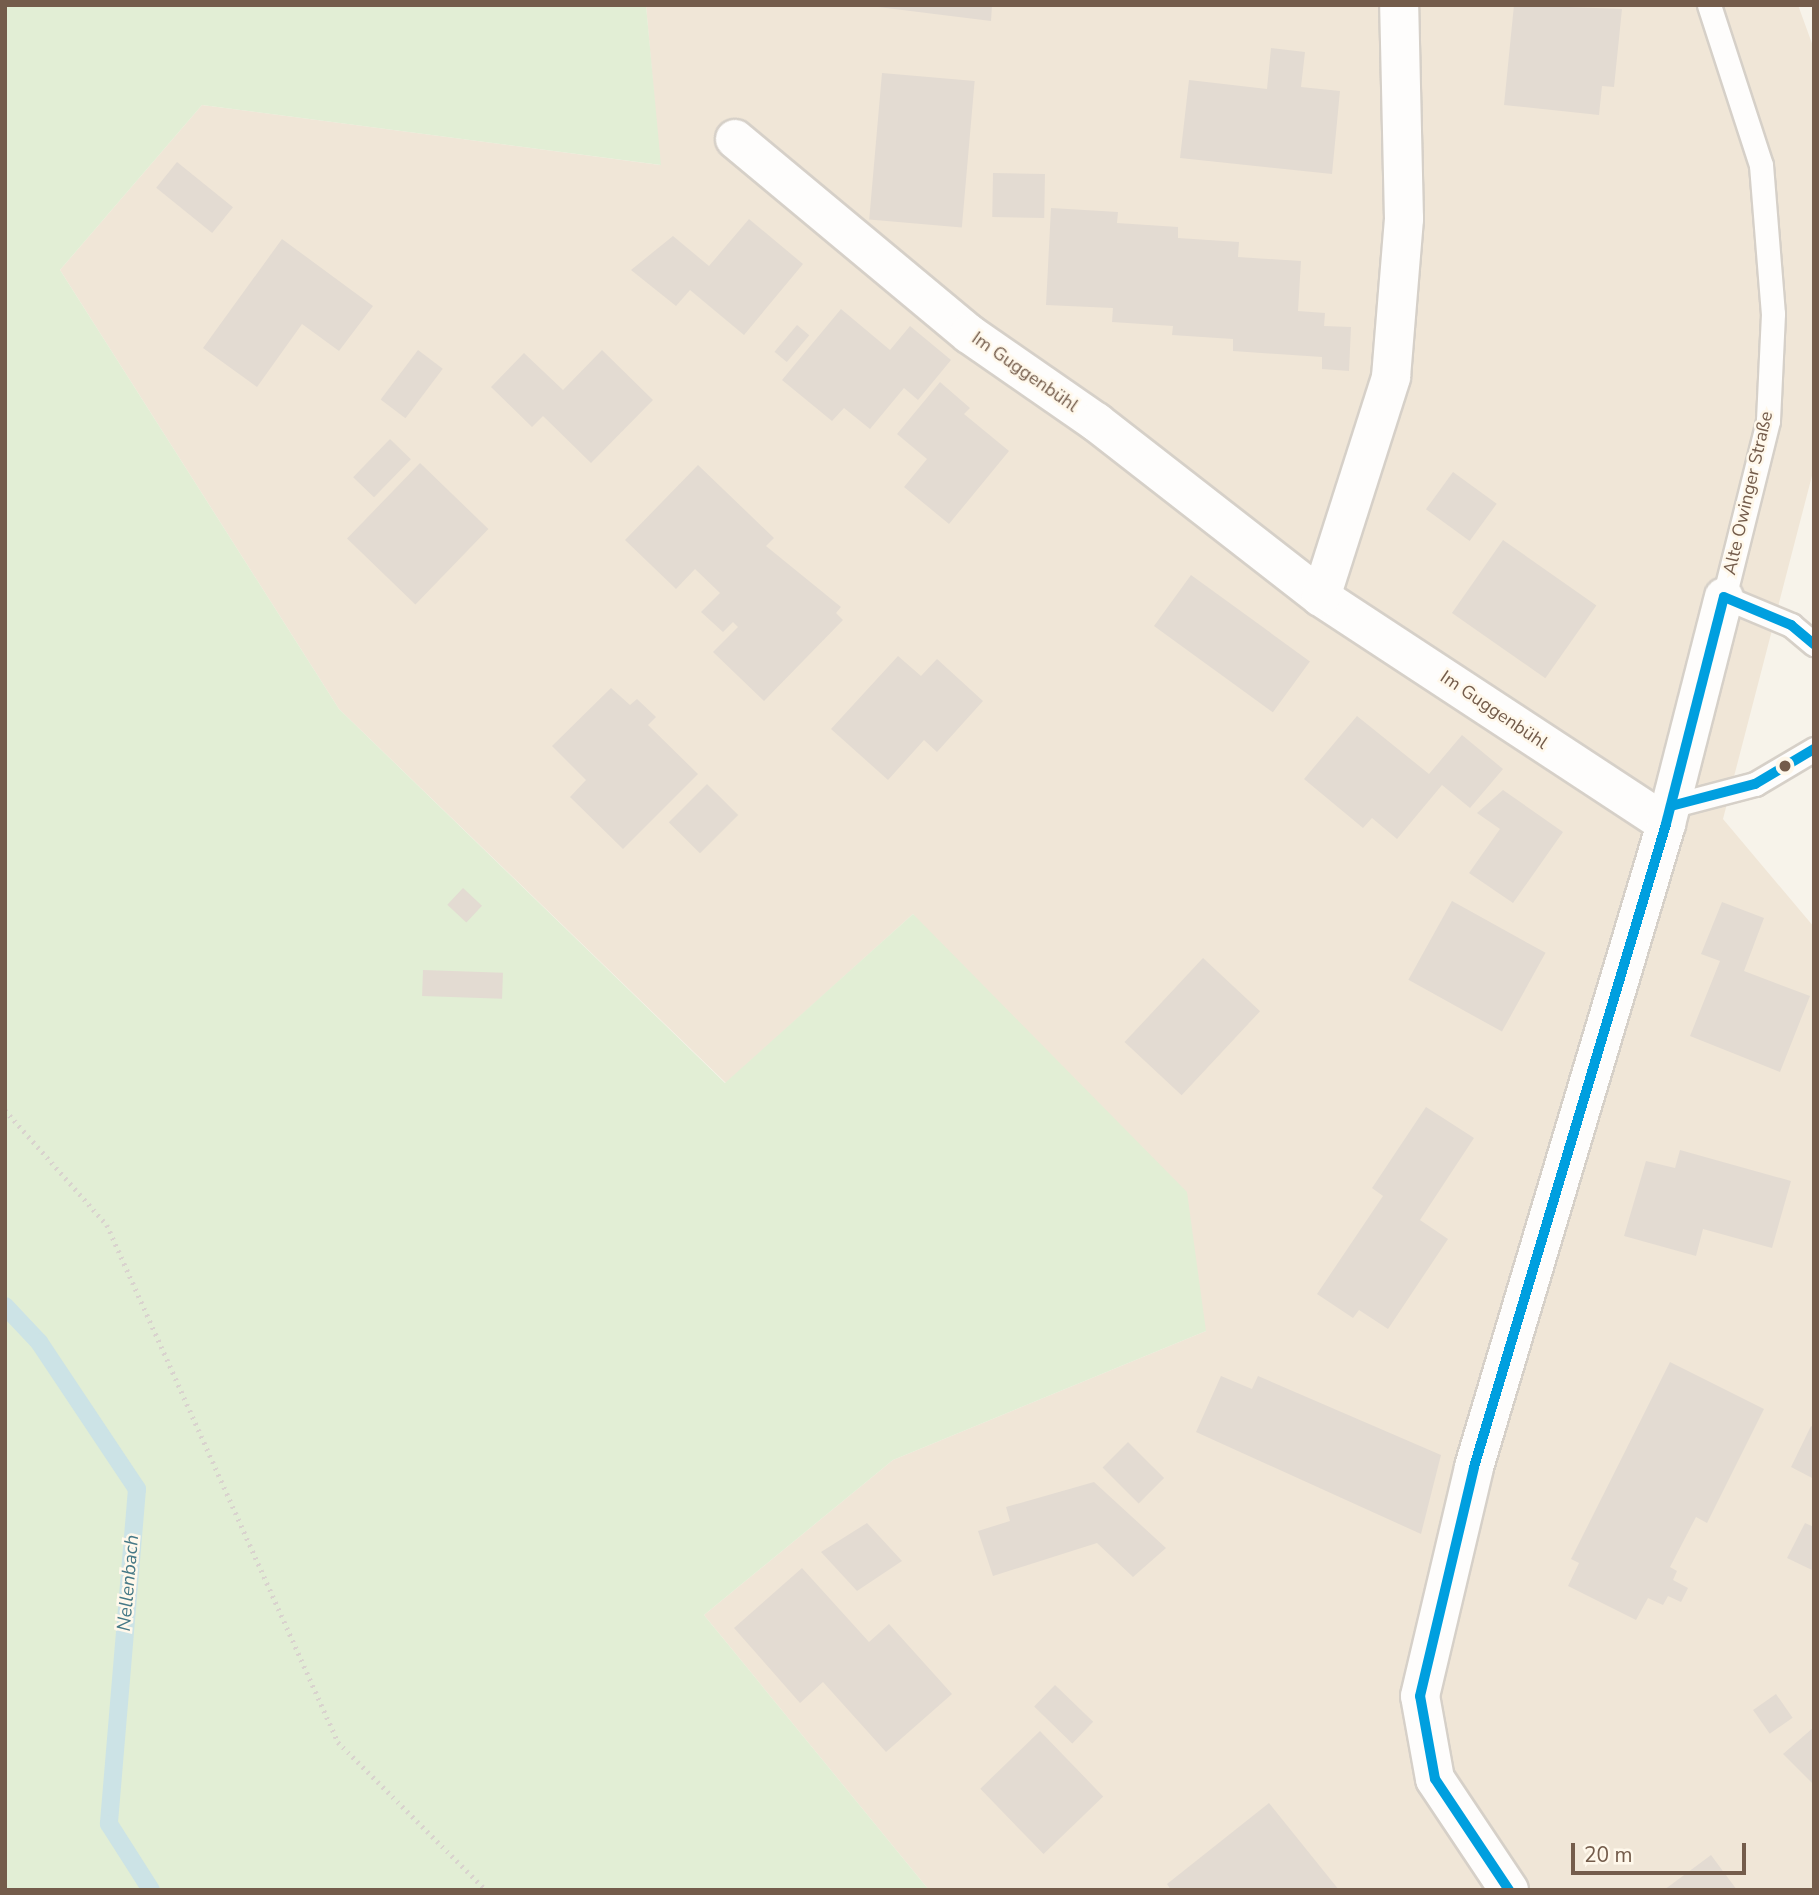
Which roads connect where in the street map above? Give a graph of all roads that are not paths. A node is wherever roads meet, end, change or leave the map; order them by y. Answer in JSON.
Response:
{"nodes":[{"id":1,"x":1399,"y":5,"type":"edge"},
{"id":2,"x":1709,"y":5,"type":"edge"},
{"id":3,"x":735,"y":139,"type":"dead end"},
{"id":4,"x":1321,"y":597,"type":"junction"},
{"id":5,"x":1724,"y":597,"type":"junction"},
{"id":6,"x":1814,"y":644,"type":"edge"},
{"id":7,"x":1814,"y":749,"type":"edge"},
{"id":8,"x":1668,"y":815,"type":"junction"},
{"id":9,"x":1509,"y":1890,"type":"edge"}],
"edges":[{"from":1,"to":4,"type":"street"},
{"from":2,"to":5,"type":"lane","name":"Alte Owinger Straße"},
{"from":3,"to":4,"type":"street","name":"Im Guggenbühl"},
{"from":4,"to":8,"type":"street","name":"Im Guggenbühl"},
{"from":5,"to":6,"type":"lane"},
{"from":5,"to":8,"type":"street","name":"Alte Owinger Straße"},
{"from":7,"to":8,"type":"lane"},
{"from":8,"to":9,"type":"street","name":"Alte Owinger Straße"}]}
